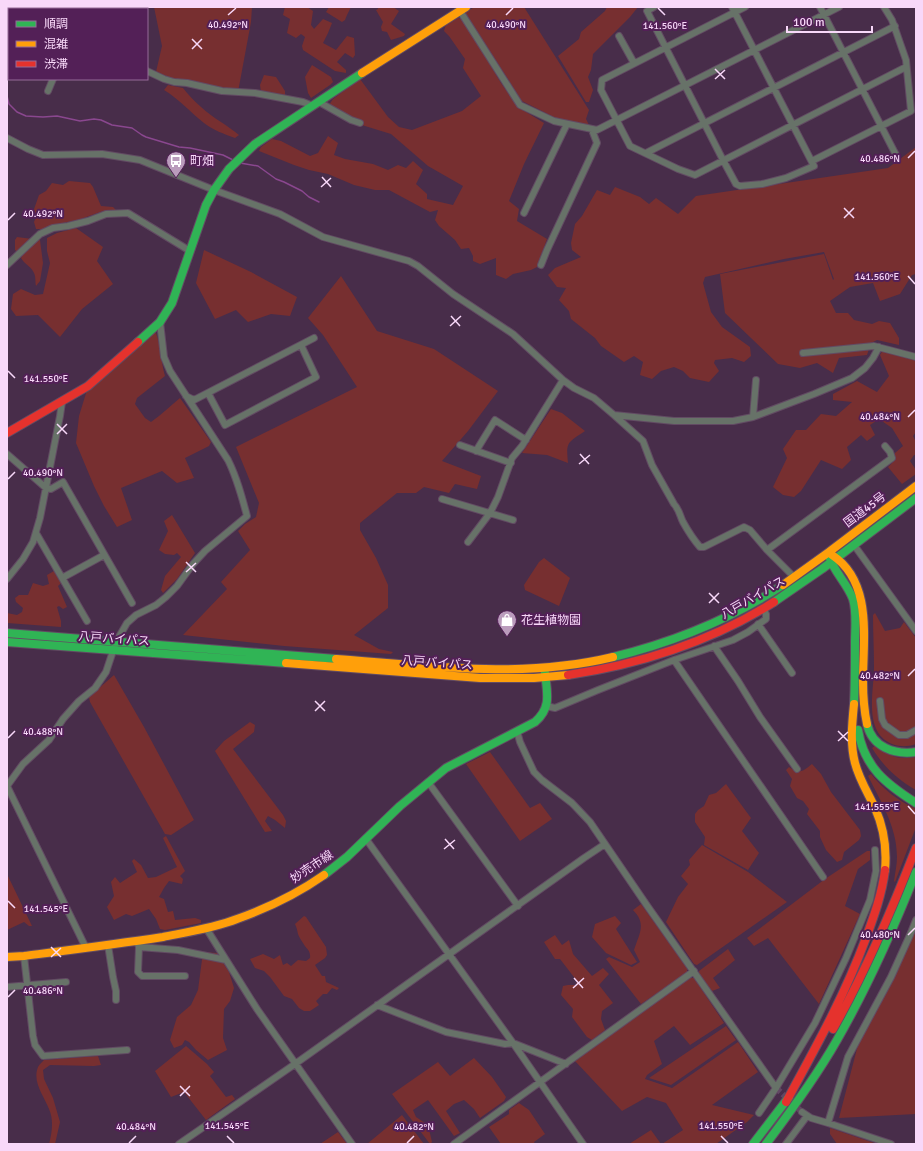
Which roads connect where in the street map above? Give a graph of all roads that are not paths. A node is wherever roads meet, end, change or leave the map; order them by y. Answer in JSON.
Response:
{"nodes":[{"id":1,"x":654,"y":7,"type":"edge"},
{"id":2,"x":745,"y":7,"type":"edge"},
{"id":3,"x":820,"y":7,"type":"edge"},
{"id":4,"x":839,"y":7,"type":"edge"},
{"id":5,"x":884,"y":7,"type":"edge"},
{"id":6,"x":460,"y":9,"type":"edge"},
{"id":7,"x":734,"y":10,"type":"edge"},
{"id":8,"x":824,"y":15,"type":"junction"},
{"id":9,"x":894,"y":26,"type":"junction"},
{"id":10,"x":619,"y":36,"type":"dead end"},
{"id":11,"x":666,"y":48,"type":"junction"},
{"id":12,"x":754,"y":50,"type":"junction"},
{"id":13,"x":843,"y":52,"type":"junction"},
{"id":14,"x":634,"y":63,"type":"junction"},
{"id":15,"x":906,"y":67,"type":"junction"},
{"id":16,"x":148,"y":71,"type":"edge"},
{"id":17,"x":53,"y":80,"type":"edge"},
{"id":18,"x":685,"y":85,"type":"junction"},
{"id":19,"x":773,"y":87,"type":"junction"},
{"id":20,"x":862,"y":89,"type":"junction"},
{"id":21,"x":48,"y":91,"type":"dead end"},
{"id":22,"x":316,"y":104,"type":"junction"},
{"id":23,"x":616,"y":120,"type":"junction"},
{"id":24,"x":360,"y":123,"type":"dead end"},
{"id":25,"x":705,"y":123,"type":"junction"},
{"id":26,"x":567,"y":124,"type":"junction"},
{"id":27,"x":792,"y":124,"type":"junction"},
{"id":28,"x":881,"y":126,"type":"junction"},
{"id":29,"x":592,"y":130,"type":"junction"},
{"id":30,"x":7,"y":138,"type":"edge"},
{"id":31,"x":646,"y":153,"type":"junction"},
{"id":32,"x":896,"y":155,"type":"dead end"},
{"id":33,"x":723,"y":160,"type":"junction"},
{"id":34,"x":812,"y":161,"type":"junction"},
{"id":35,"x":214,"y":190,"type":"junction"},
{"id":36,"x":524,"y":213,"type":"dead end"},
{"id":37,"x":190,"y":251,"type":"junction"},
{"id":38,"x":7,"y":265,"type":"edge"},
{"id":39,"x":541,"y":265,"type":"dead end"},
{"id":40,"x":160,"y":322,"type":"junction"},
{"id":41,"x":314,"y":338,"type":"dead end"},
{"id":42,"x":301,"y":345,"type":"junction"},
{"id":43,"x":880,"y":347,"type":"junction"},
{"id":44,"x":803,"y":353,"type":"dead end"},
{"id":45,"x":916,"y":357,"type":"edge"},
{"id":46,"x":563,"y":380,"type":"junction"},
{"id":47,"x":756,"y":380,"type":"dead end"},
{"id":48,"x":208,"y":393,"type":"junction"},
{"id":49,"x":185,"y":395,"type":"junction"},
{"id":50,"x":62,"y":402,"type":"junction"},
{"id":51,"x":614,"y":415,"type":"junction"},
{"id":52,"x":753,"y":417,"type":"junction"},
{"id":53,"x":7,"y":433,"type":"edge"},
{"id":54,"x":526,"y":440,"type":"junction"},
{"id":55,"x":460,"y":445,"type":"dead end"},
{"id":56,"x":885,"y":446,"type":"dead end"},
{"id":57,"x":476,"y":451,"type":"junction"},
{"id":58,"x":7,"y":454,"type":"edge"},
{"id":59,"x":511,"y":463,"type":"junction"},
{"id":60,"x":916,"y":486,"type":"edge"},
{"id":61,"x":46,"y":488,"type":"junction"},
{"id":62,"x":916,"y":498,"type":"edge"},
{"id":63,"x":442,"y":499,"type":"dead end"},
{"id":64,"x":490,"y":513,"type":"junction"},
{"id":65,"x":513,"y":520,"type":"dead end"},
{"id":66,"x":36,"y":533,"type":"junction"},
{"id":67,"x":468,"y":542,"type":"dead end"},
{"id":68,"x":854,"y":545,"type":"junction"},
{"id":69,"x":767,"y":550,"type":"junction"},
{"id":70,"x":828,"y":553,"type":"junction"},
{"id":71,"x":104,"y":555,"type":"junction"},
{"id":72,"x":837,"y":558,"type":"junction"},
{"id":73,"x":830,"y":563,"type":"junction"},
{"id":74,"x":794,"y":577,"type":"junction"},
{"id":75,"x":62,"y":578,"type":"junction"},
{"id":76,"x":7,"y":579,"type":"edge"},
{"id":77,"x":132,"y":603,"type":"dead end"},
{"id":78,"x":763,"y":608,"type":"junction"},
{"id":79,"x":87,"y":621,"type":"dead end"},
{"id":80,"x":758,"y":624,"type":"junction"},
{"id":81,"x":916,"y":631,"type":"edge"},
{"id":82,"x":7,"y":633,"type":"edge"},
{"id":83,"x":7,"y":642,"type":"edge"},
{"id":84,"x":116,"y":642,"type":"junction"},
{"id":85,"x":714,"y":646,"type":"junction"},
{"id":86,"x":113,"y":651,"type":"junction"},
{"id":87,"x":674,"y":660,"type":"junction"},
{"id":88,"x":545,"y":668,"type":"junction"},
{"id":89,"x":792,"y":673,"type":"dead end"},
{"id":90,"x":545,"y":677,"type":"junction"},
{"id":91,"x":855,"y":685,"type":"junction"},
{"id":92,"x":862,"y":693,"type":"junction"},
{"id":93,"x":880,"y":701,"type":"dead end"},
{"id":94,"x":546,"y":706,"type":"junction"},
{"id":95,"x":916,"y":730,"type":"edge"},
{"id":96,"x":517,"y":731,"type":"junction"},
{"id":97,"x":916,"y":752,"type":"edge"},
{"id":98,"x":797,"y":769,"type":"dead end"},
{"id":99,"x":428,"y":782,"type":"junction"},
{"id":100,"x":7,"y":786,"type":"edge"},
{"id":101,"x":916,"y":796,"type":"edge"},
{"id":102,"x":916,"y":803,"type":"edge"},
{"id":103,"x":366,"y":839,"type":"junction"},
{"id":104,"x":605,"y":844,"type":"junction"},
{"id":105,"x":916,"y":848,"type":"edge"},
{"id":106,"x":875,"y":850,"type":"dead end"},
{"id":107,"x":916,"y":872,"type":"edge"},
{"id":108,"x":823,"y":877,"type":"dead end"},
{"id":109,"x":916,"y":881,"type":"edge"},
{"id":110,"x":518,"y":906,"type":"junction"},
{"id":111,"x":903,"y":906,"type":"junction"},
{"id":112,"x":916,"y":920,"type":"edge"},
{"id":113,"x":206,"y":928,"type":"junction"},
{"id":114,"x":138,"y":944,"type":"junction"},
{"id":115,"x":108,"y":945,"type":"junction"},
{"id":116,"x":86,"y":948,"type":"junction"},
{"id":117,"x":449,"y":954,"type":"junction"},
{"id":118,"x":24,"y":956,"type":"junction"},
{"id":119,"x":7,"y":958,"type":"edge"},
{"id":120,"x":226,"y":960,"type":"junction"},
{"id":121,"x":694,"y":971,"type":"junction"},
{"id":122,"x":185,"y":976,"type":"dead end"},
{"id":123,"x":66,"y":982,"type":"dead end"},
{"id":124,"x":26,"y":985,"type":"junction"},
{"id":125,"x":7,"y":987,"type":"edge"},
{"id":126,"x":116,"y":1000,"type":"dead end"},
{"id":127,"x":377,"y":1005,"type":"junction"},
{"id":128,"x":513,"y":1043,"type":"junction"},
{"id":129,"x":127,"y":1050,"type":"dead end"},
{"id":130,"x":295,"y":1064,"type":"junction"},
{"id":131,"x":566,"y":1064,"type":"junction"},
{"id":132,"x":539,"y":1083,"type":"junction"},
{"id":133,"x":776,"y":1088,"type":"junction"},
{"id":134,"x":786,"y":1102,"type":"junction"},
{"id":135,"x":759,"y":1113,"type":"dead end"},
{"id":136,"x":828,"y":1123,"type":"junction"},
{"id":137,"x":179,"y":1144,"type":"edge"},
{"id":138,"x":352,"y":1144,"type":"edge"},
{"id":139,"x":454,"y":1144,"type":"edge"},
{"id":140,"x":583,"y":1144,"type":"edge"},
{"id":141,"x":754,"y":1144,"type":"edge"},
{"id":142,"x":766,"y":1144,"type":"edge"},
{"id":143,"x":786,"y":1144,"type":"edge"},
{"id":144,"x":891,"y":1144,"type":"edge"}],
"edges":[{"from":1,"to":11,"type":"street"},
{"from":2,"to":7,"type":"street"},
{"from":3,"to":8,"type":"street"},
{"from":4,"to":8,"type":"street"},
{"from":5,"to":9,"type":"street"},
{"from":6,"to":22,"type":"main road"},
{"from":6,"to":26,"type":"street"},
{"from":7,"to":11,"type":"street"},
{"from":7,"to":12,"type":"street"},
{"from":8,"to":12,"type":"street"},
{"from":8,"to":13,"type":"street"},
{"from":9,"to":13,"type":"street"},
{"from":9,"to":15,"type":"street"},
{"from":10,"to":14,"type":"street"},
{"from":11,"to":14,"type":"street"},
{"from":11,"to":18,"type":"street"},
{"from":12,"to":18,"type":"street"},
{"from":12,"to":19,"type":"street"},
{"from":13,"to":19,"type":"street"},
{"from":13,"to":20,"type":"street"},
{"from":14,"to":23,"type":"street"},
{"from":15,"to":20,"type":"street"},
{"from":15,"to":28,"type":"street"},
{"from":16,"to":22,"type":"street"},
{"from":17,"to":21,"type":"street"},
{"from":18,"to":23,"type":"street"},
{"from":18,"to":25,"type":"street"},
{"from":19,"to":25,"type":"street"},
{"from":19,"to":27,"type":"street"},
{"from":20,"to":27,"type":"street"},
{"from":20,"to":28,"type":"street"},
{"from":22,"to":24,"type":"street"},
{"from":22,"to":35,"type":"main road"},
{"from":23,"to":29,"type":"street"},
{"from":23,"to":31,"type":"street"},
{"from":25,"to":31,"type":"street"},
{"from":25,"to":33,"type":"street"},
{"from":26,"to":29,"type":"street"},
{"from":26,"to":36,"type":"street"},
{"from":27,"to":33,"type":"street"},
{"from":27,"to":34,"type":"street"},
{"from":28,"to":32,"type":"street"},
{"from":28,"to":34,"type":"street"},
{"from":29,"to":39,"type":"street"},
{"from":30,"to":35,"type":"street"},
{"from":31,"to":33,"type":"street"},
{"from":33,"to":34,"type":"street"},
{"from":35,"to":37,"type":"main road"},
{"from":35,"to":46,"type":"street"},
{"from":37,"to":38,"type":"street"},
{"from":37,"to":40,"type":"main road"},
{"from":40,"to":49,"type":"street"},
{"from":40,"to":50,"type":"main road"},
{"from":41,"to":42,"type":"street"},
{"from":42,"to":48,"type":"street"},
{"from":42,"to":48,"type":"street"},
{"from":43,"to":44,"type":"street"},
{"from":43,"to":45,"type":"street"},
{"from":43,"to":52,"type":"street"},
{"from":46,"to":51,"type":"street"},
{"from":46,"to":54,"type":"street"},
{"from":47,"to":52,"type":"street"},
{"from":48,"to":49,"type":"street"},
{"from":49,"to":84,"type":"street"},
{"from":50,"to":53,"type":"main road"},
{"from":50,"to":61,"type":"street"},
{"from":51,"to":52,"type":"street"},
{"from":51,"to":69,"type":"street"},
{"from":54,"to":57,"type":"street"},
{"from":54,"to":59,"type":"street"},
{"from":55,"to":57,"type":"street"},
{"from":56,"to":69,"type":"street"},
{"from":57,"to":59,"type":"street"},
{"from":58,"to":61,"type":"street"},
{"from":59,"to":64,"type":"street"},
{"from":60,"to":70,"type":"main road","name":"国道45号"},
{"from":61,"to":66,"type":"street"},
{"from":61,"to":71,"type":"street"},
{"from":62,"to":68,"type":"main road","name":"国道45号"},
{"from":63,"to":64,"type":"street"},
{"from":64,"to":65,"type":"street"},
{"from":64,"to":67,"type":"street"},
{"from":66,"to":75,"type":"street"},
{"from":66,"to":76,"type":"street"},
{"from":68,"to":72,"type":"main road","name":"国道45号"},
{"from":68,"to":81,"type":"street"},
{"from":69,"to":74,"type":"street"},
{"from":70,"to":72,"type":"main road"},
{"from":70,"to":73,"type":"main road"},
{"from":70,"to":74,"type":"main road","name":"八戸バイパス"},
{"from":71,"to":75,"type":"street"},
{"from":71,"to":77,"type":"street"},
{"from":72,"to":73,"type":"main road","name":"八戸バイパス"},
{"from":72,"to":92,"type":"main road"},
{"from":73,"to":78,"type":"main road","name":"八戸バイパス"},
{"from":73,"to":91,"type":"main road"},
{"from":74,"to":88,"type":"main road","name":"八戸バイパス"},
{"from":75,"to":79,"type":"street"},
{"from":78,"to":80,"type":"street"},
{"from":78,"to":90,"type":"main road","name":"八戸バイパス"},
{"from":80,"to":85,"type":"street"},
{"from":80,"to":89,"type":"street"},
{"from":82,"to":84,"type":"main road","name":"八戸バイパス"},
{"from":83,"to":86,"type":"main road","name":"八戸バイパス"},
{"from":84,"to":86,"type":"street"},
{"from":84,"to":88,"type":"main road","name":"八戸バイパス"},
{"from":85,"to":87,"type":"street"},
{"from":85,"to":98,"type":"street"},
{"from":86,"to":90,"type":"main road","name":"八戸バイパス"},
{"from":86,"to":100,"type":"street"},
{"from":87,"to":94,"type":"street"},
{"from":87,"to":108,"type":"street"},
{"from":88,"to":90,"type":"main road"},
{"from":90,"to":94,"type":"main road"},
{"from":91,"to":102,"type":"main road"},
{"from":91,"to":134,"type":"main road"},
{"from":92,"to":97,"type":"main road"},
{"from":92,"to":101,"type":"main road"},
{"from":93,"to":95,"type":"street"},
{"from":94,"to":96,"type":"main road","name":"妙売市線"},
{"from":96,"to":99,"type":"main road","name":"妙売市線"},
{"from":96,"to":104,"type":"street"},
{"from":99,"to":103,"type":"main road","name":"妙売市線"},
{"from":99,"to":110,"type":"street"},
{"from":100,"to":116,"type":"street"},
{"from":103,"to":113,"type":"main road","name":"妙売市線"},
{"from":103,"to":117,"type":"street"},
{"from":104,"to":110,"type":"street"},
{"from":104,"to":121,"type":"street"},
{"from":105,"to":134,"type":"main road"},
{"from":106,"to":133,"type":"street"},
{"from":107,"to":111,"type":"main road"},
{"from":109,"to":111,"type":"main road"},
{"from":110,"to":117,"type":"street"},
{"from":111,"to":142,"type":"main road"},
{"from":112,"to":136,"type":"street"},
{"from":113,"to":114,"type":"main road","name":"妙売市線"},
{"from":113,"to":120,"type":"street"},
{"from":114,"to":115,"type":"main road","name":"妙売市線"},
{"from":114,"to":120,"type":"street"},
{"from":114,"to":122,"type":"street"},
{"from":115,"to":116,"type":"main road","name":"妙売市線"},
{"from":115,"to":126,"type":"street"},
{"from":116,"to":118,"type":"main road","name":"妙売市線"},
{"from":117,"to":127,"type":"street"},
{"from":117,"to":128,"type":"street"},
{"from":118,"to":119,"type":"main road","name":"妙売市線"},
{"from":118,"to":124,"type":"street"},
{"from":120,"to":130,"type":"street"},
{"from":121,"to":131,"type":"street"},
{"from":121,"to":133,"type":"street"},
{"from":123,"to":124,"type":"street"},
{"from":124,"to":125,"type":"street"},
{"from":124,"to":129,"type":"street"},
{"from":127,"to":128,"type":"street"},
{"from":127,"to":130,"type":"street"},
{"from":128,"to":131,"type":"street"},
{"from":128,"to":132,"type":"street"},
{"from":130,"to":137,"type":"street"},
{"from":130,"to":138,"type":"street"},
{"from":131,"to":132,"type":"street"},
{"from":132,"to":139,"type":"street"},
{"from":132,"to":140,"type":"street"},
{"from":133,"to":135,"type":"street"},
{"from":134,"to":141,"type":"main road"},
{"from":136,"to":143,"type":"street"},
{"from":136,"to":144,"type":"street"}]}
